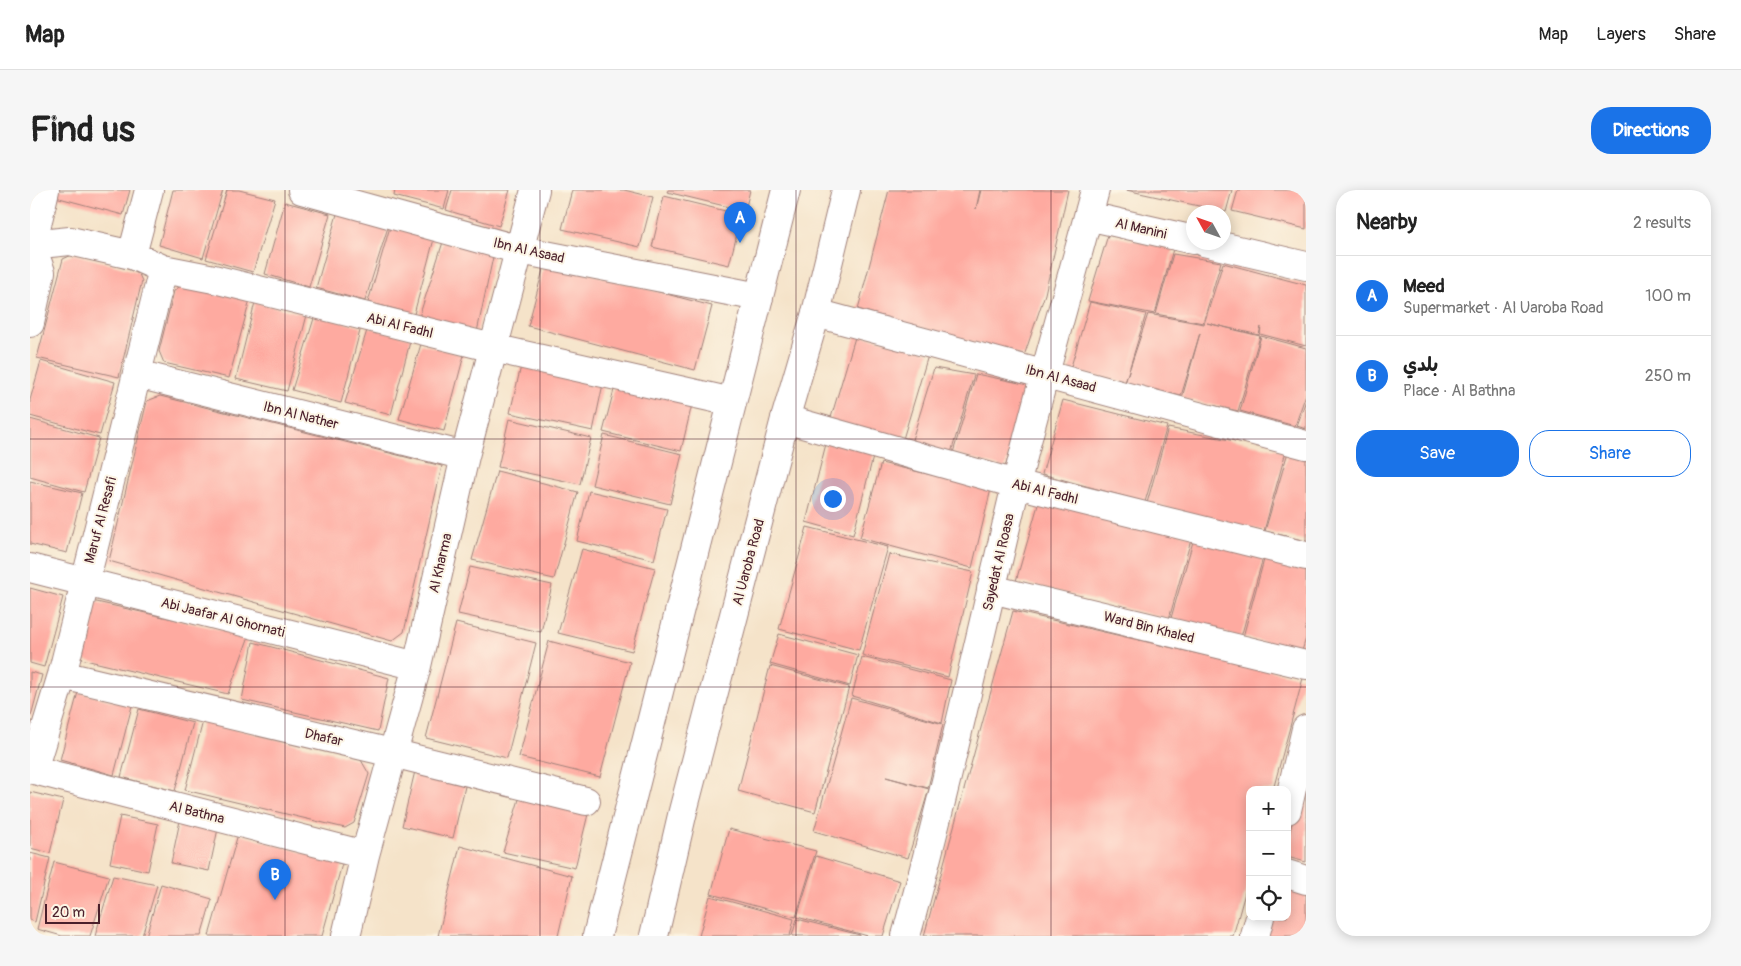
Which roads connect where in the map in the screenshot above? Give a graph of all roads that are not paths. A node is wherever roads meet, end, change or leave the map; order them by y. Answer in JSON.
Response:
{"nodes":[{"id":1,"x":45,"y":190,"type":"edge"},
{"id":2,"x":149,"y":190,"type":"edge"},
{"id":3,"x":302,"y":190,"type":"edge"},
{"id":4,"x":535,"y":190,"type":"edge"},
{"id":5,"x":786,"y":190,"type":"edge"},
{"id":6,"x":846,"y":190,"type":"edge"},
{"id":7,"x":1092,"y":203,"type":"edge"},
{"id":8,"x":1186,"y":237,"type":"edge"},
{"id":9,"x":31,"y":246,"type":"edge"},
{"id":10,"x":1231,"y":248,"type":"edge"},
{"id":11,"x":520,"y":250,"type":"junction"},
{"id":12,"x":132,"y":255,"type":"junction"},
{"id":13,"x":1306,"y":266,"type":"edge"},
{"id":14,"x":163,"y":269,"type":"junction"},
{"id":15,"x":759,"y":297,"type":"junction"},
{"id":16,"x":816,"y":313,"type":"junction"},
{"id":17,"x":30,"y":324,"type":"edge"},
{"id":18,"x":493,"y":348,"type":"junction"},
{"id":19,"x":1044,"y":373,"type":"junction"},
{"id":20,"x":138,"y":374,"type":"junction"},
{"id":21,"x":732,"y":402,"type":"junction"},
{"id":22,"x":785,"y":419,"type":"junction"},
{"id":23,"x":1306,"y":445,"type":"edge"},
{"id":24,"x":465,"y":456,"type":"junction"},
{"id":25,"x":1016,"y":484,"type":"junction"},
{"id":26,"x":1306,"y":556,"type":"edge"},
{"id":27,"x":30,"y":568,"type":"edge"},
{"id":28,"x":84,"y":582,"type":"junction"},
{"id":29,"x":992,"y":589,"type":"junction"},
{"id":30,"x":1306,"y":665,"type":"edge"},
{"id":31,"x":417,"y":666,"type":"junction"},
{"id":32,"x":62,"y":674,"type":"junction"},
{"id":33,"x":1306,"y":729,"type":"edge"},
{"id":34,"x":392,"y":753,"type":"junction"},
{"id":35,"x":31,"y":770,"type":"edge"},
{"id":36,"x":1291,"y":793,"type":"edge"},
{"id":37,"x":586,"y":801,"type":"dead end"},
{"id":38,"x":365,"y":855,"type":"junction"},
{"id":39,"x":1291,"y":875,"type":"edge"},
{"id":40,"x":1306,"y":880,"type":"edge"},
{"id":41,"x":1259,"y":921,"type":"edge"},
{"id":42,"x":346,"y":936,"type":"edge"},
{"id":43,"x":597,"y":936,"type":"edge"},
{"id":44,"x":654,"y":936,"type":"edge"},
{"id":45,"x":906,"y":936,"type":"edge"},
{"id":46,"x":1255,"y":936,"type":"edge"}],
"edges":[{"from":1,"to":9,"type":"street"},
{"from":2,"to":12,"type":"street"},
{"from":3,"to":11,"type":"street","name":"Ibn Al Asaad"},
{"from":4,"to":11,"type":"street","name":"Al Kharma"},
{"from":5,"to":15,"type":"street"},
{"from":6,"to":16,"type":"street","name":"Al Uaroba Road"},
{"from":7,"to":8,"type":"street","name":"Al Manini"},
{"from":7,"to":19,"type":"street","name":"Sayedat Al Roasa"},
{"from":9,"to":12,"type":"street","name":"Abi Al Fadhl"},
{"from":9,"to":17,"type":"street"},
{"from":10,"to":13,"type":"street"},
{"from":11,"to":15,"type":"street","name":"Ibn Al Asaad"},
{"from":11,"to":18,"type":"street","name":"Al Kharma"},
{"from":12,"to":14,"type":"street","name":"Abi Al Fadhl"},
{"from":14,"to":18,"type":"street","name":"Abi Al Fadhl"},
{"from":14,"to":20,"type":"street","name":"Maruf Al Resafi"},
{"from":15,"to":21,"type":"street"},
{"from":16,"to":19,"type":"street","name":"Ibn Al Asaad"},
{"from":16,"to":22,"type":"street","name":"Al Uaroba Road"},
{"from":18,"to":21,"type":"street","name":"Abi Al Fadhl"},
{"from":18,"to":24,"type":"street","name":"Al Kharma"},
{"from":19,"to":23,"type":"street","name":"Ibn Al Asaad"},
{"from":19,"to":25,"type":"street","name":"Sayedat Al Roasa"},
{"from":20,"to":24,"type":"street","name":"Ibn Al Nather"},
{"from":20,"to":28,"type":"street","name":"Maruf Al Resafi"},
{"from":21,"to":43,"type":"street"},
{"from":22,"to":25,"type":"street","name":"Abi Al Fadhl"},
{"from":22,"to":44,"type":"street","name":"Al Uaroba Road"},
{"from":24,"to":31,"type":"street","name":"Al Kharma"},
{"from":25,"to":26,"type":"street","name":"Abi Al Fadhl"},
{"from":25,"to":29,"type":"street","name":"Sayedat Al Roasa"},
{"from":27,"to":28,"type":"street","name":"Abi Jaafar Al Ghornati"},
{"from":28,"to":31,"type":"street","name":"Abi Jaafar Al Ghornati"},
{"from":28,"to":32,"type":"street","name":"Maruf Al Resafi"},
{"from":29,"to":30,"type":"street","name":"Ward Bin Khaled"},
{"from":29,"to":45,"type":"street","name":"Sayedat Al Roasa"},
{"from":31,"to":34,"type":"street","name":"Al Kharma"},
{"from":32,"to":34,"type":"street","name":"Dhafar"},
{"from":32,"to":35,"type":"street","name":"Maruf Al Resafi"},
{"from":33,"to":36,"type":"street"},
{"from":34,"to":37,"type":"street","name":"Dhafar"},
{"from":34,"to":38,"type":"street","name":"Al Kharma"},
{"from":35,"to":38,"type":"street","name":"Al Bathna"},
{"from":38,"to":42,"type":"street","name":"Al Kharma"},
{"from":39,"to":40,"type":"street"},
{"from":41,"to":46,"type":"street"}]}
